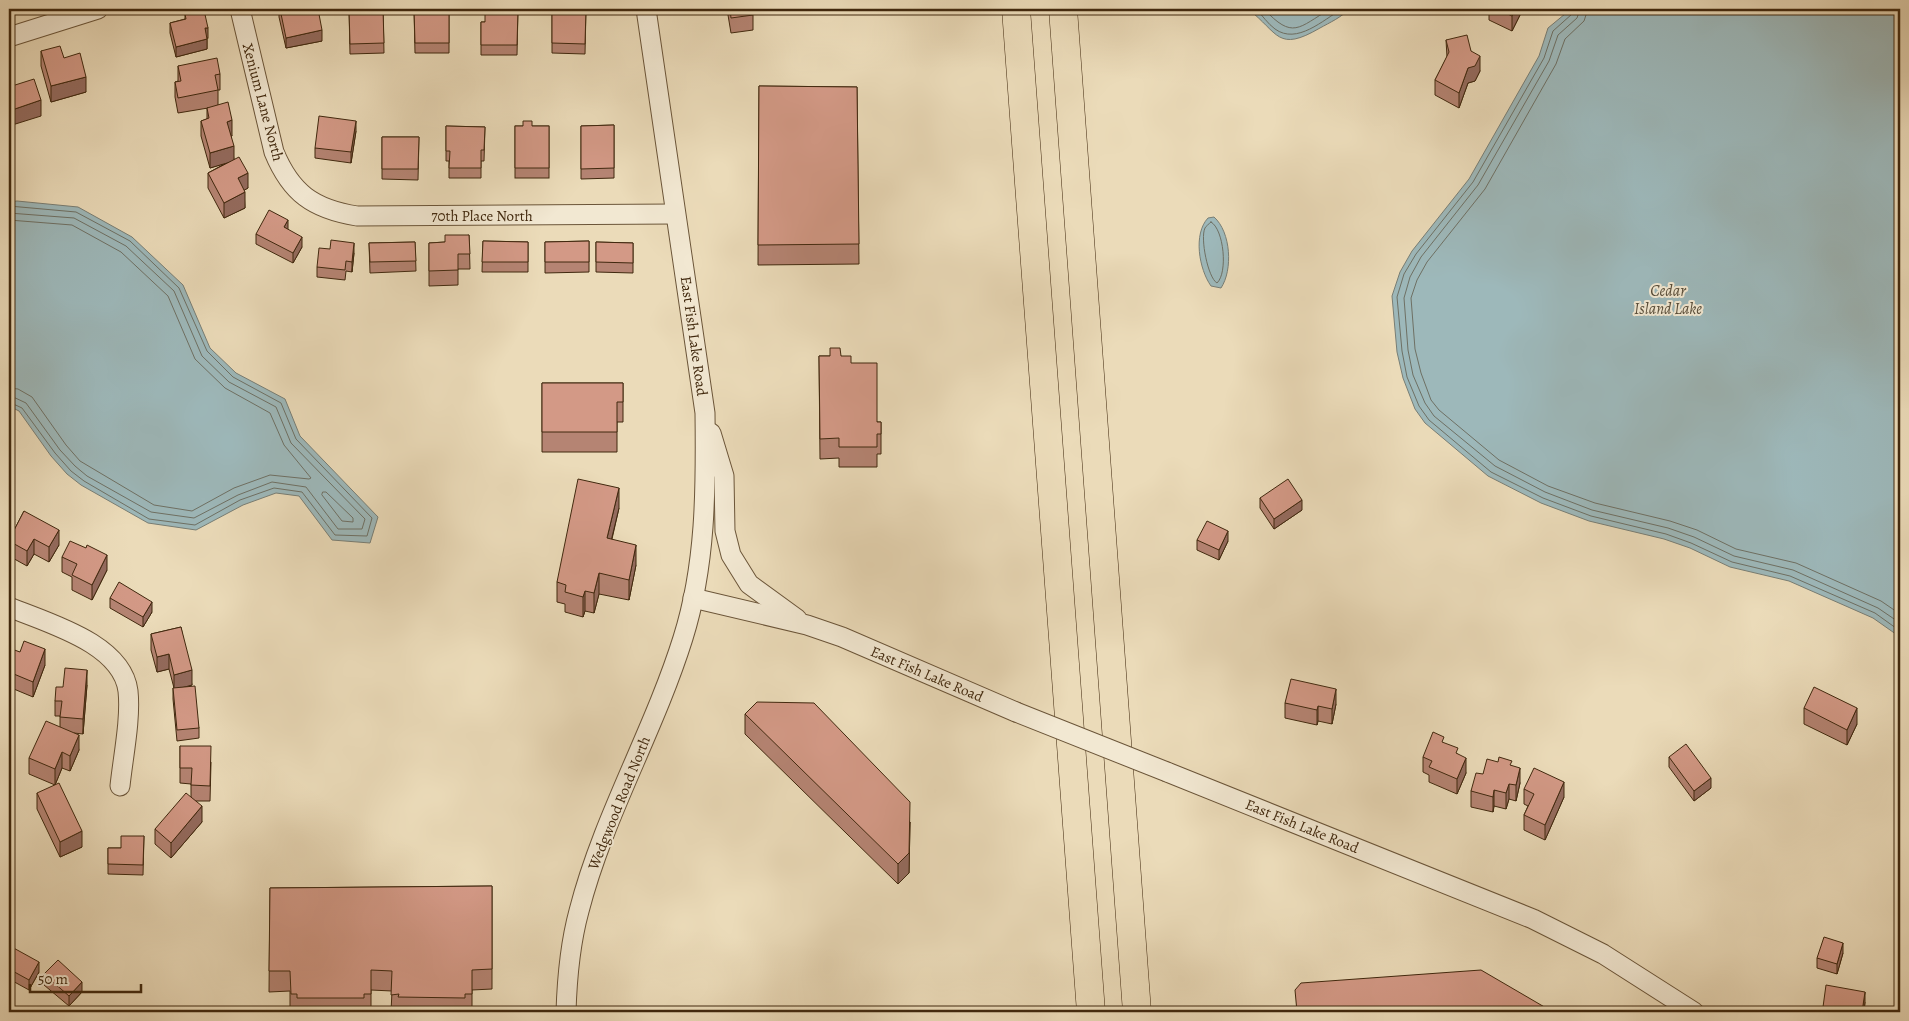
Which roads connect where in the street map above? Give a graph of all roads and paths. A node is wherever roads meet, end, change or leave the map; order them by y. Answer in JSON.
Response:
{"nodes":[{"id":1,"x":98,"y":9,"type":"edge"},
{"id":2,"x":240,"y":9,"type":"edge"},
{"id":3,"x":646,"y":9,"type":"edge"},
{"id":4,"x":1016,"y":9,"type":"edge"},
{"id":5,"x":1063,"y":9,"type":"edge"},
{"id":6,"x":9,"y":37,"type":"edge"},
{"id":7,"x":296,"y":190,"type":"joint"},
{"id":8,"x":675,"y":214,"type":"junction"},
{"id":9,"x":705,"y":413,"type":"junction"},
{"id":10,"x":693,"y":598,"type":"junction"},
{"id":11,"x":9,"y":607,"type":"edge"},
{"id":12,"x":806,"y":625,"type":"junction"},
{"id":13,"x":120,"y":786,"type":"dead end"},
{"id":14,"x":566,"y":1012,"type":"edge"},
{"id":15,"x":1091,"y":1012,"type":"edge"},
{"id":16,"x":1137,"y":1012,"type":"edge"},
{"id":17,"x":1694,"y":1012,"type":"edge"}],
"edges":[{"from":1,"to":6,"type":"street"},
{"from":2,"to":7,"type":"street","name":"Xenium Lane North"},
{"from":3,"to":8,"type":"street","name":"East Fish Lake Road"},
{"from":4,"to":15,"type":"highway"},
{"from":5,"to":16,"type":"highway"},
{"from":7,"to":8,"type":"street","name":"70th Place North"},
{"from":8,"to":9,"type":"street","name":"East Fish Lake Road"},
{"from":9,"to":10,"type":"street","name":"East Fish Lake Road"},
{"from":9,"to":12,"type":"street"},
{"from":10,"to":12,"type":"street","name":"East Fish Lake Road"},
{"from":10,"to":14,"type":"street","name":"Wedgwood Road North"},
{"from":11,"to":13,"type":"street"},
{"from":12,"to":17,"type":"street","name":"East Fish Lake Road","bridge":true}]}
